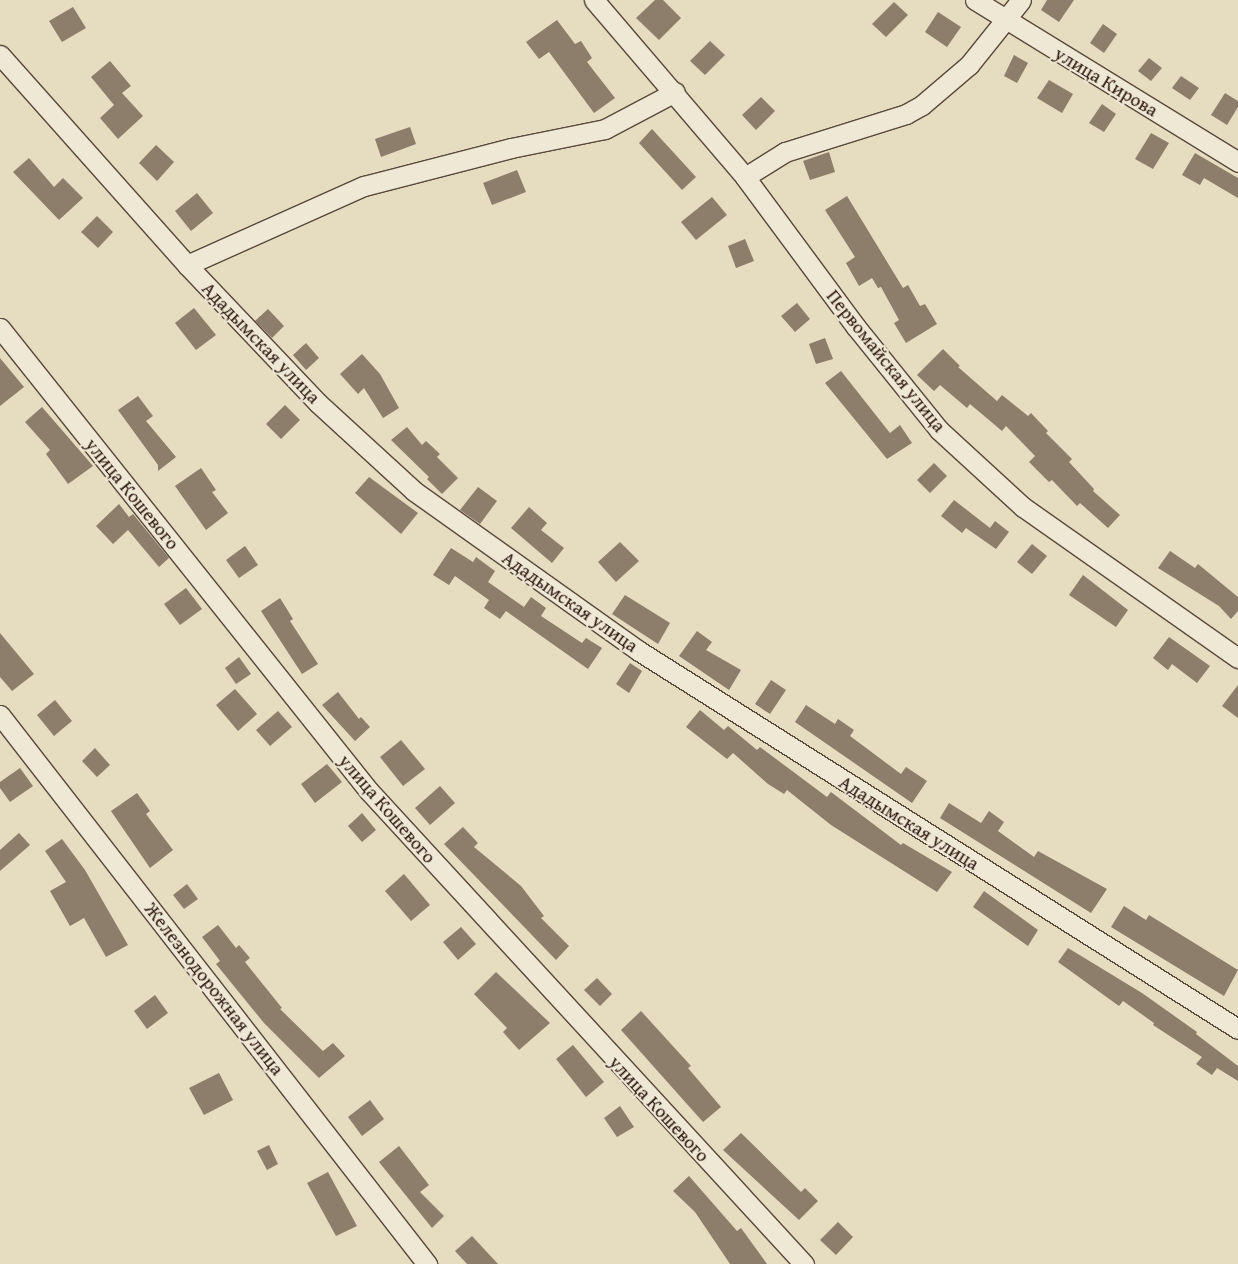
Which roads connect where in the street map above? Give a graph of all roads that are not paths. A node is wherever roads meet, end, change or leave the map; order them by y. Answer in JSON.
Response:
{"nodes":[{"id":1,"x":594,"y":0,"type":"edge"},
{"id":2,"x":974,"y":0,"type":"edge"},
{"id":3,"x":1021,"y":0,"type":"edge"},
{"id":4,"x":1006,"y":21,"type":"junction"},
{"id":5,"x":0,"y":55,"type":"edge"},
{"id":6,"x":675,"y":92,"type":"junction"},
{"id":7,"x":1238,"y":162,"type":"edge"},
{"id":8,"x":745,"y":177,"type":"junction"},
{"id":9,"x":187,"y":265,"type":"junction"},
{"id":10,"x":0,"y":328,"type":"edge"},
{"id":11,"x":1238,"y":658,"type":"edge"},
{"id":12,"x":0,"y":715,"type":"edge"},
{"id":13,"x":1238,"y":1029,"type":"edge"},
{"id":14,"x":428,"y":1264,"type":"edge"},
{"id":15,"x":804,"y":1264,"type":"edge"}],
"edges":[{"from":1,"to":6,"type":"street","name":"Первомайская улица"},
{"from":2,"to":4,"type":"street","name":"улица Кирова"},
{"from":3,"to":4,"type":"street"},
{"from":4,"to":7,"type":"street","name":"улица Кирова"},
{"from":4,"to":8,"type":"street"},
{"from":5,"to":9,"type":"street","name":"Ададымская улица"},
{"from":6,"to":8,"type":"street","name":"Первомайская улица"},
{"from":6,"to":9,"type":"street"},
{"from":8,"to":11,"type":"street","name":"Первомайская улица"},
{"from":9,"to":13,"type":"street","name":"Ададымская улица"},
{"from":10,"to":15,"type":"street","name":"улица Кошевого"},
{"from":12,"to":14,"type":"street","name":"Железнодорожная улица"}]}
